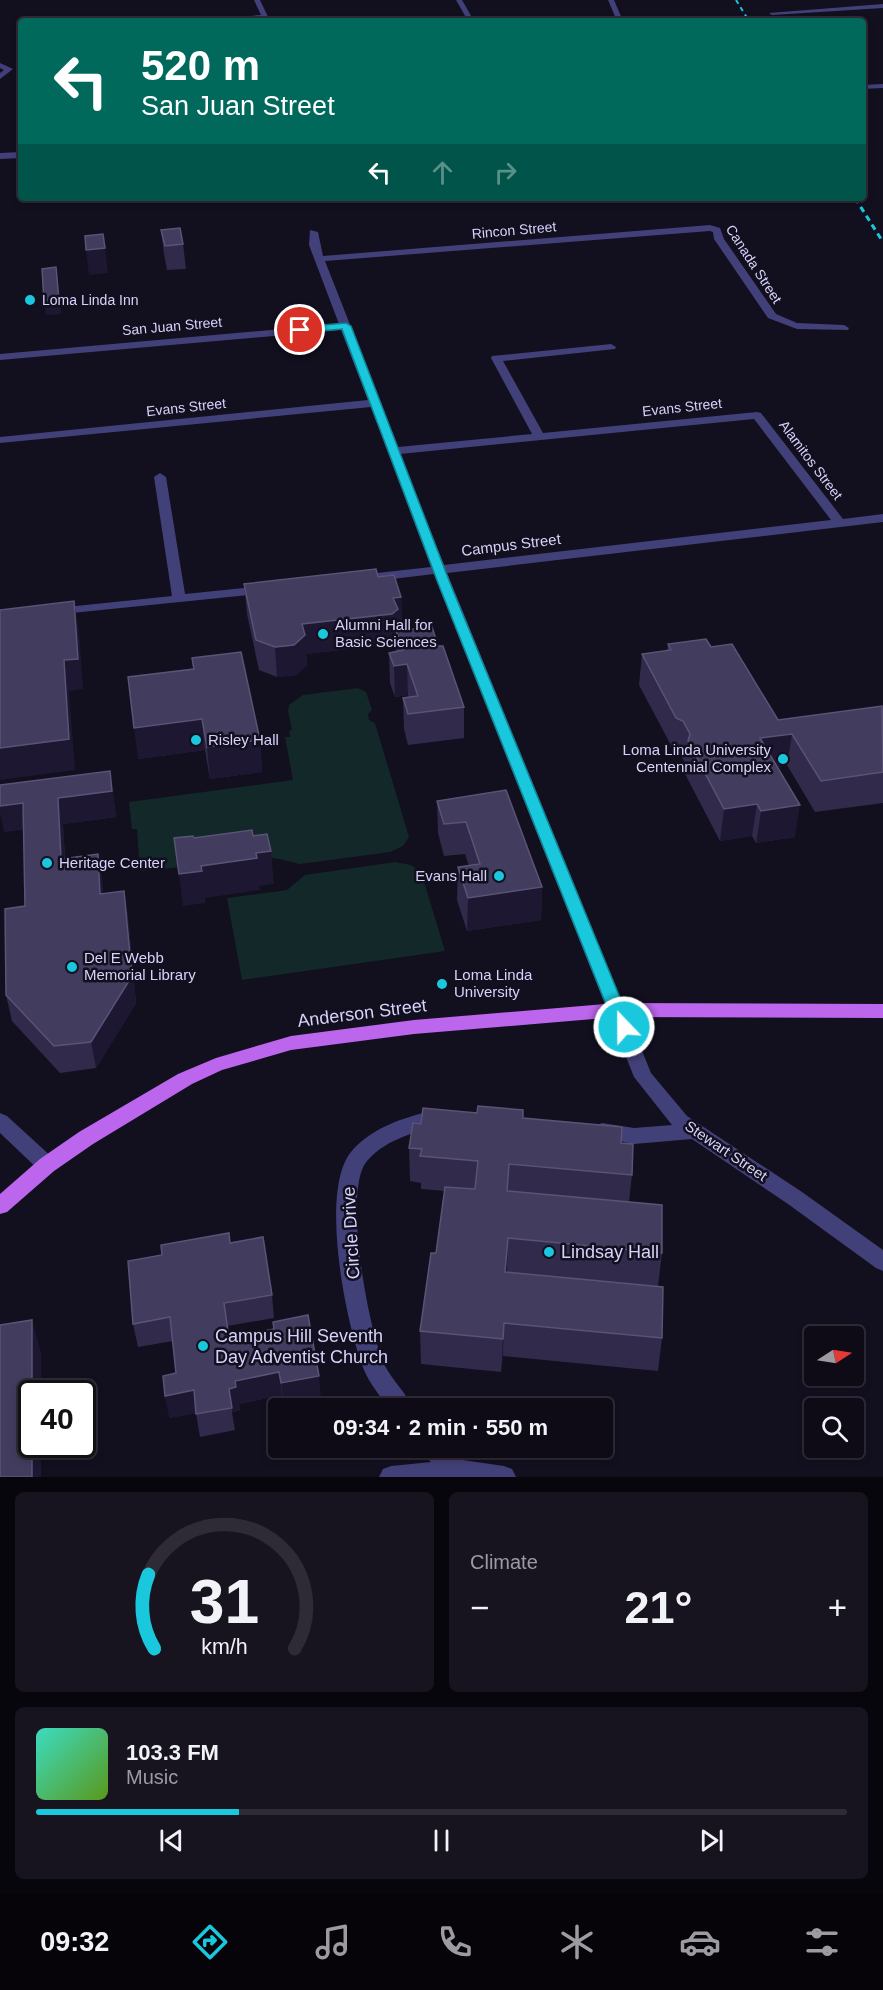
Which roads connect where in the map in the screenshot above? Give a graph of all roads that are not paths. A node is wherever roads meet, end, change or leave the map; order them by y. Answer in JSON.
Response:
{"nodes":[{"id":1,"x":257,"y":0,"type":"edge"},
{"id":2,"x":459,"y":0,"type":"edge"},
{"id":3,"x":611,"y":0,"type":"edge"},
{"id":4,"x":883,"y":6,"type":"edge"},
{"id":5,"x":772,"y":13,"type":"dead end"},
{"id":6,"x":266,"y":18,"type":"edge"},
{"id":7,"x":469,"y":18,"type":"edge"},
{"id":8,"x":619,"y":18,"type":"edge"},
{"id":9,"x":0,"y":64,"type":"edge"},
{"id":10,"x":0,"y":77,"type":"edge"},
{"id":11,"x":883,"y":86,"type":"edge"},
{"id":12,"x":866,"y":87,"type":"edge"},
{"id":13,"x":18,"y":155,"type":"edge"},
{"id":14,"x":0,"y":156,"type":"edge"},
{"id":15,"x":710,"y":228,"type":"joint"},
{"id":16,"x":313,"y":232,"type":"dead end"},
{"id":17,"x":320,"y":259,"type":"junction"},
{"id":18,"x":346,"y":326,"type":"junction"},
{"id":19,"x":844,"y":328,"type":"dead end"},
{"id":20,"x":611,"y":347,"type":"dead end"},
{"id":21,"x":0,"y":357,"type":"edge"},
{"id":22,"x":376,"y":403,"type":"junction"},
{"id":23,"x":757,"y":415,"type":"joint"},
{"id":24,"x":539,"y":437,"type":"junction"},
{"id":25,"x":0,"y":440,"type":"edge"},
{"id":26,"x":395,"y":451,"type":"junction"},
{"id":27,"x":160,"y":477,"type":"dead end"},
{"id":28,"x":883,"y":518,"type":"edge"},
{"id":29,"x":840,"y":523,"type":"junction"},
{"id":30,"x":439,"y":571,"type":"junction"},
{"id":31,"x":346,"y":581,"type":"edge"},
{"id":32,"x":277,"y":588,"type":"edge"},
{"id":33,"x":178,"y":599,"type":"junction"},
{"id":34,"x":45,"y":614,"type":"edge"},
{"id":35,"x":617,"y":1010,"type":"junction"},
{"id":36,"x":883,"y":1011,"type":"edge"},
{"id":37,"x":462,"y":1115,"type":"edge"},
{"id":38,"x":0,"y":1121,"type":"edge"},
{"id":39,"x":588,"y":1129,"type":"edge"},
{"id":40,"x":694,"y":1131,"type":"junction"},
{"id":41,"x":47,"y":1165,"type":"junction"},
{"id":42,"x":0,"y":1206,"type":"edge"},
{"id":43,"x":883,"y":1262,"type":"edge"},
{"id":44,"x":395,"y":1398,"type":"edge"},
{"id":45,"x":443,"y":1458,"type":"edge"},
{"id":46,"x":461,"y":1474,"type":"edge"},
{"id":47,"x":391,"y":1477,"type":"edge"},
{"id":48,"x":504,"y":1477,"type":"edge"}],
"edges":[{"from":1,"to":6,"type":"street"},
{"from":2,"to":7,"type":"street"},
{"from":3,"to":8,"type":"street"},
{"from":4,"to":5,"type":"street"},
{"from":9,"to":10,"type":"street"},
{"from":11,"to":12,"type":"street"},
{"from":13,"to":14,"type":"street"},
{"from":15,"to":17,"type":"street","name":"Rincon Street"},
{"from":15,"to":19,"type":"street","name":"Canada Street"},
{"from":16,"to":17,"type":"street","name":"Stewart Street"},
{"from":17,"to":18,"type":"street","name":"Stewart Street"},
{"from":18,"to":21,"type":"street","name":"San Juan Street"},
{"from":18,"to":22,"type":"street","name":"Stewart Street"},
{"from":20,"to":24,"type":"street"},
{"from":22,"to":25,"type":"street","name":"Evans Street"},
{"from":22,"to":26,"type":"street","name":"Stewart Street"},
{"from":23,"to":24,"type":"street","name":"Evans Street"},
{"from":23,"to":29,"type":"street","name":"Alamitos Street"},
{"from":24,"to":26,"type":"street","name":"Evans Street"},
{"from":26,"to":30,"type":"street","name":"Stewart Street"},
{"from":27,"to":33,"type":"street"},
{"from":28,"to":29,"type":"street","name":"Campus Street"},
{"from":29,"to":30,"type":"street","name":"Campus Street"},
{"from":30,"to":31,"type":"street","name":"Campus Street"},
{"from":30,"to":35,"type":"street","name":"Stewart Street"},
{"from":32,"to":33,"type":"street"},
{"from":33,"to":34,"type":"street"},
{"from":35,"to":36,"type":"main road","name":"Anderson Street"},
{"from":35,"to":40,"type":"street","name":"Stewart Street"},
{"from":35,"to":41,"type":"main road","name":"Anderson Street"},
{"from":37,"to":44,"type":"street","name":"Circle Drive"},
{"from":38,"to":41,"type":"street"},
{"from":39,"to":40,"type":"street"},
{"from":40,"to":43,"type":"street","name":"Stewart Street"},
{"from":41,"to":42,"type":"main road","name":"Anderson Street"},
{"from":45,"to":46,"type":"street"},
{"from":46,"to":47,"type":"street"},
{"from":46,"to":48,"type":"street"}]}
